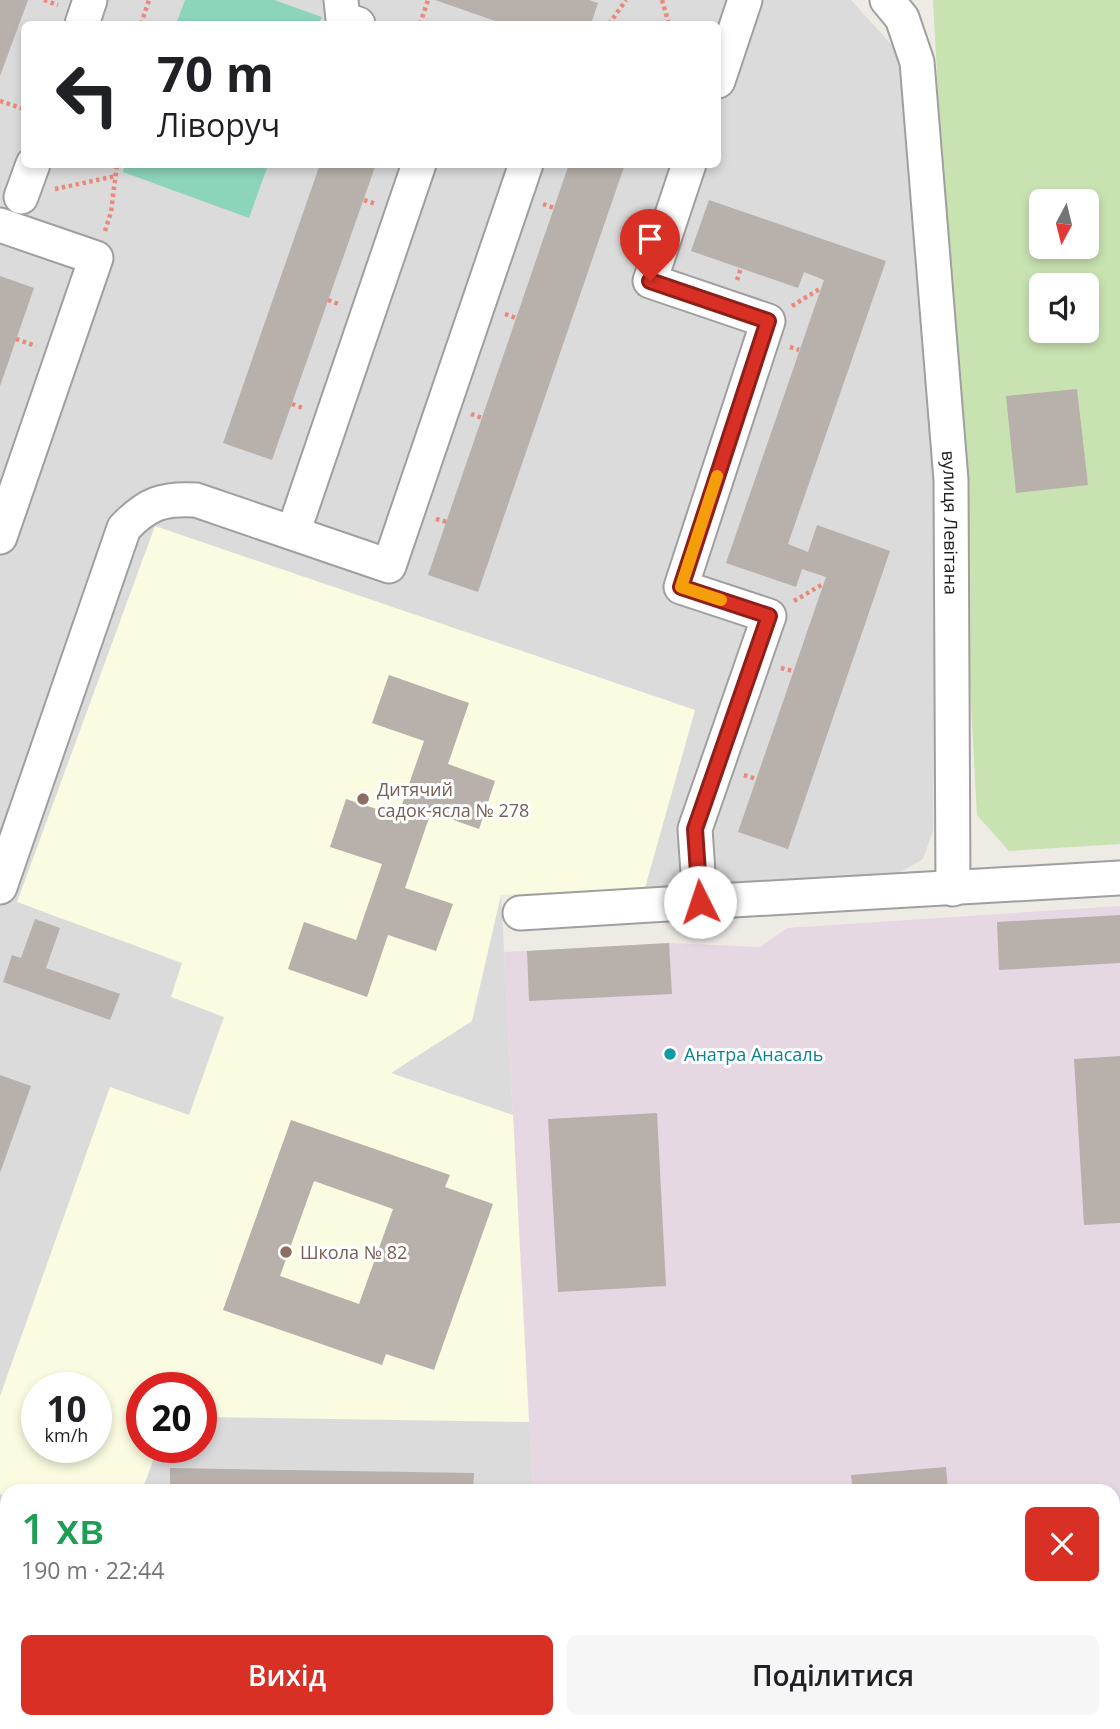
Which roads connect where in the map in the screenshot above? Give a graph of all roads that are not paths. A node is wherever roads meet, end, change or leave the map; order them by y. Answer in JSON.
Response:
{"nodes":[{"id":1,"x":90,"y":0,"type":"edge"},
{"id":2,"x":341,"y":0,"type":"edge"},
{"id":3,"x":745,"y":0,"type":"edge"},
{"id":4,"x":887,"y":0,"type":"edge"},
{"id":5,"x":83,"y":21,"type":"edge"},
{"id":6,"x":349,"y":21,"type":"edge"},
{"id":7,"x":721,"y":72,"type":"edge"},
{"id":8,"x":32,"y":168,"type":"edge"},
{"id":9,"x":418,"y":168,"type":"edge"},
{"id":10,"x":525,"y":168,"type":"edge"},
{"id":11,"x":688,"y":168,"type":"edge"},
{"id":12,"x":21,"y":197,"type":"road end"},
{"id":13,"x":0,"y":225,"type":"edge"},
{"id":14,"x":293,"y":533,"type":"junction"},
{"id":15,"x":0,"y":537,"type":"edge"},
{"id":16,"x":1120,"y":878,"type":"edge"},
{"id":17,"x":0,"y":887,"type":"edge"},
{"id":18,"x":953,"y":889,"type":"junction"},
{"id":19,"x":700,"y":902,"type":"junction"},
{"id":20,"x":520,"y":913,"type":"dead end"}],
"edges":[{"from":1,"to":5,"type":"street"},
{"from":2,"to":6,"type":"street"},
{"from":3,"to":7,"type":"street"},
{"from":4,"to":18,"type":"street","name":"вулиця Левітана"},
{"from":8,"to":12,"type":"street"},
{"from":9,"to":14,"type":"street"},
{"from":10,"to":14,"type":"street"},
{"from":11,"to":19,"type":"street"},
{"from":13,"to":15,"type":"street"},
{"from":14,"to":17,"type":"street"},
{"from":16,"to":18,"type":"street"},
{"from":18,"to":19,"type":"street"},
{"from":19,"to":20,"type":"street"}]}
